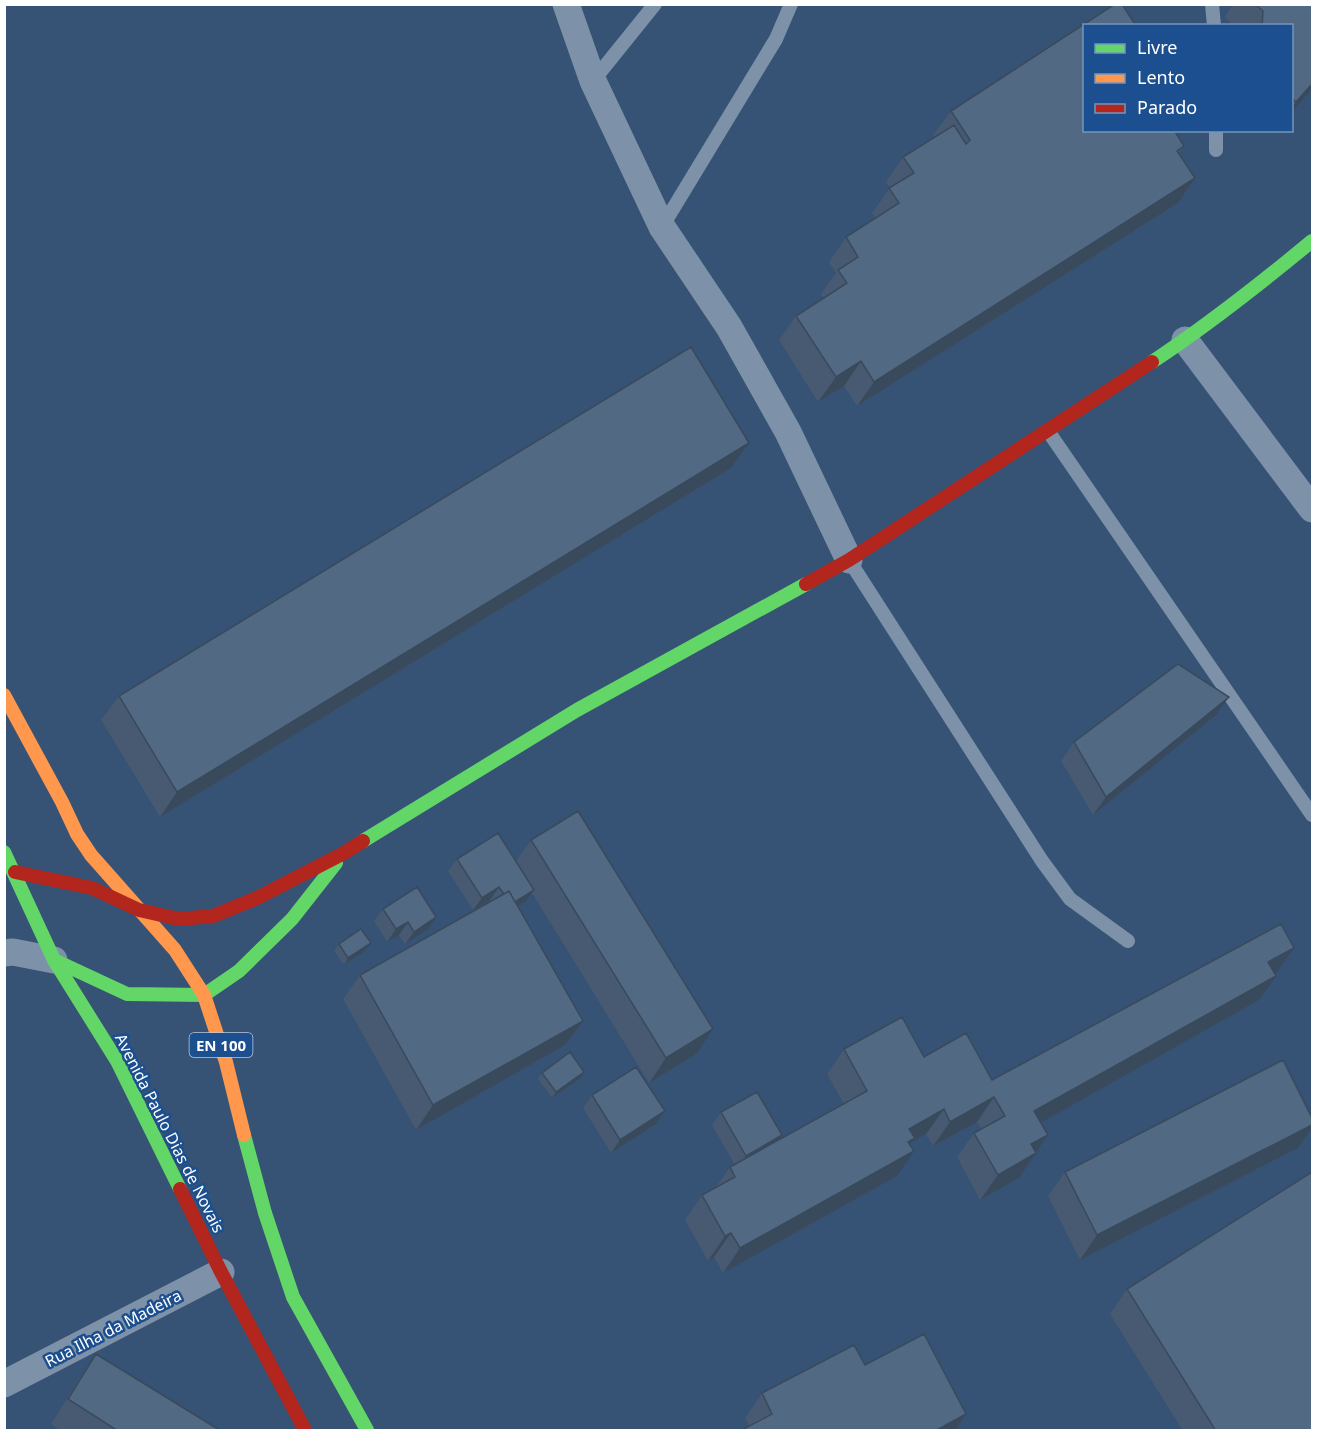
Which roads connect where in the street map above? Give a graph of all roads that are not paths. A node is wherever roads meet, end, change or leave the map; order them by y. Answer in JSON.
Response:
{"nodes":[{"id":1,"x":566,"y":4,"type":"edge"},
{"id":2,"x":655,"y":4,"type":"edge"},
{"id":3,"x":790,"y":4,"type":"edge"},
{"id":4,"x":1212,"y":4,"type":"edge"},
{"id":5,"x":1214,"y":24,"type":"edge"},
{"id":6,"x":593,"y":81,"type":"junction"},
{"id":7,"x":1216,"y":132,"type":"edge"},
{"id":8,"x":1216,"y":150,"type":"dead end"},
{"id":9,"x":662,"y":227,"type":"junction"},
{"id":10,"x":1312,"y":241,"type":"edge"},
{"id":11,"x":1185,"y":340,"type":"junction"},
{"id":12,"x":1048,"y":431,"type":"junction"},
{"id":13,"x":1312,"y":509,"type":"edge"},
{"id":14,"x":849,"y":560,"type":"junction"},
{"id":15,"x":4,"y":695,"type":"edge"},
{"id":16,"x":1312,"y":815,"type":"edge"},
{"id":17,"x":344,"y":853,"type":"junction"},
{"id":18,"x":8,"y":866,"type":"edge"},
{"id":19,"x":139,"y":910,"type":"junction"},
{"id":20,"x":1128,"y":941,"type":"dead end"},
{"id":21,"x":4,"y":954,"type":"edge"},
{"id":22,"x":54,"y":960,"type":"junction"},
{"id":23,"x":204,"y":995,"type":"junction"},
{"id":24,"x":221,"y":1272,"type":"junction"},
{"id":25,"x":4,"y":1384,"type":"edge"},
{"id":26,"x":305,"y":1431,"type":"edge"},
{"id":27,"x":367,"y":1431,"type":"edge"}],
"edges":[{"from":1,"to":6,"type":"street"},
{"from":2,"to":6,"type":"lane"},
{"from":3,"to":9,"type":"lane"},
{"from":4,"to":5,"type":"lane"},
{"from":6,"to":9,"type":"street"},
{"from":7,"to":8,"type":"lane"},
{"from":9,"to":14,"type":"street"},
{"from":10,"to":11,"type":"street"},
{"from":11,"to":12,"type":"street"},
{"from":11,"to":13,"type":"street"},
{"from":12,"to":14,"type":"street"},
{"from":12,"to":16,"type":"lane"},
{"from":14,"to":17,"type":"street"},
{"from":14,"to":20,"type":"lane"},
{"from":15,"to":19,"type":"street","number":"EN 100"},
{"from":17,"to":19,"type":"street"},
{"from":17,"to":23,"type":"street"},
{"from":18,"to":19,"type":"street"},
{"from":18,"to":22,"type":"street","name":"Avenida Paulo Dias de Novais"},
{"from":19,"to":23,"type":"street","number":"EN 100"},
{"from":21,"to":22,"type":"street"},
{"from":22,"to":23,"type":"street"},
{"from":22,"to":24,"type":"street","name":"Avenida Paulo Dias de Novais"},
{"from":23,"to":27,"type":"street","number":"EN 100"},
{"from":24,"to":25,"type":"street","name":"Rua Ilha da Madeira"},
{"from":24,"to":26,"type":"street","name":"Avenida Paulo Dias de Novais"}]}
